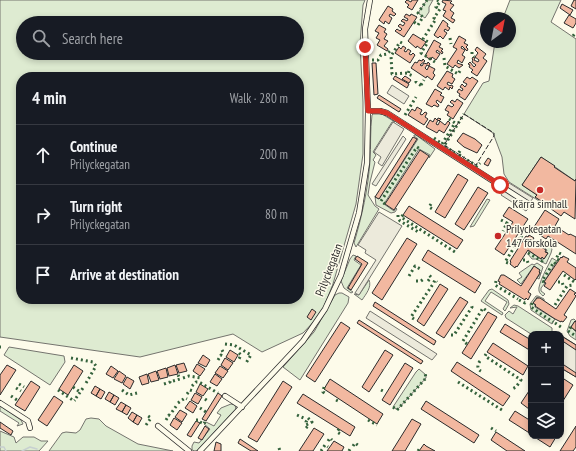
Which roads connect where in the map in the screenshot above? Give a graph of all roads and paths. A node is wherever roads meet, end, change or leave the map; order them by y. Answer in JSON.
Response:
{"nodes":[{"id":1,"x":370,"y":0,"type":"edge"},
{"id":2,"x":368,"y":111,"type":"junction"},
{"id":3,"x":532,"y":206,"type":"dead end"},
{"id":4,"x":225,"y":396,"type":"dead end"},
{"id":5,"x":0,"y":403,"type":"edge"},
{"id":6,"x":242,"y":407,"type":"junction"},
{"id":7,"x":158,"y":426,"type":"dead end"},
{"id":8,"x":30,"y":428,"type":"dead end"},
{"id":9,"x":189,"y":451,"type":"edge"},
{"id":10,"x":200,"y":451,"type":"edge"}],
"edges":[{"from":1,"to":2,"type":"street","name":"Prilyckegatan"},
{"from":2,"to":3,"type":"street"},
{"from":2,"to":6,"type":"street","name":"Prilyckegatan"},
{"from":4,"to":6,"type":"street"},
{"from":5,"to":8,"type":"street"},
{"from":6,"to":10,"type":"street","name":"Prilyckegatan"},
{"from":7,"to":9,"type":"street"}]}
